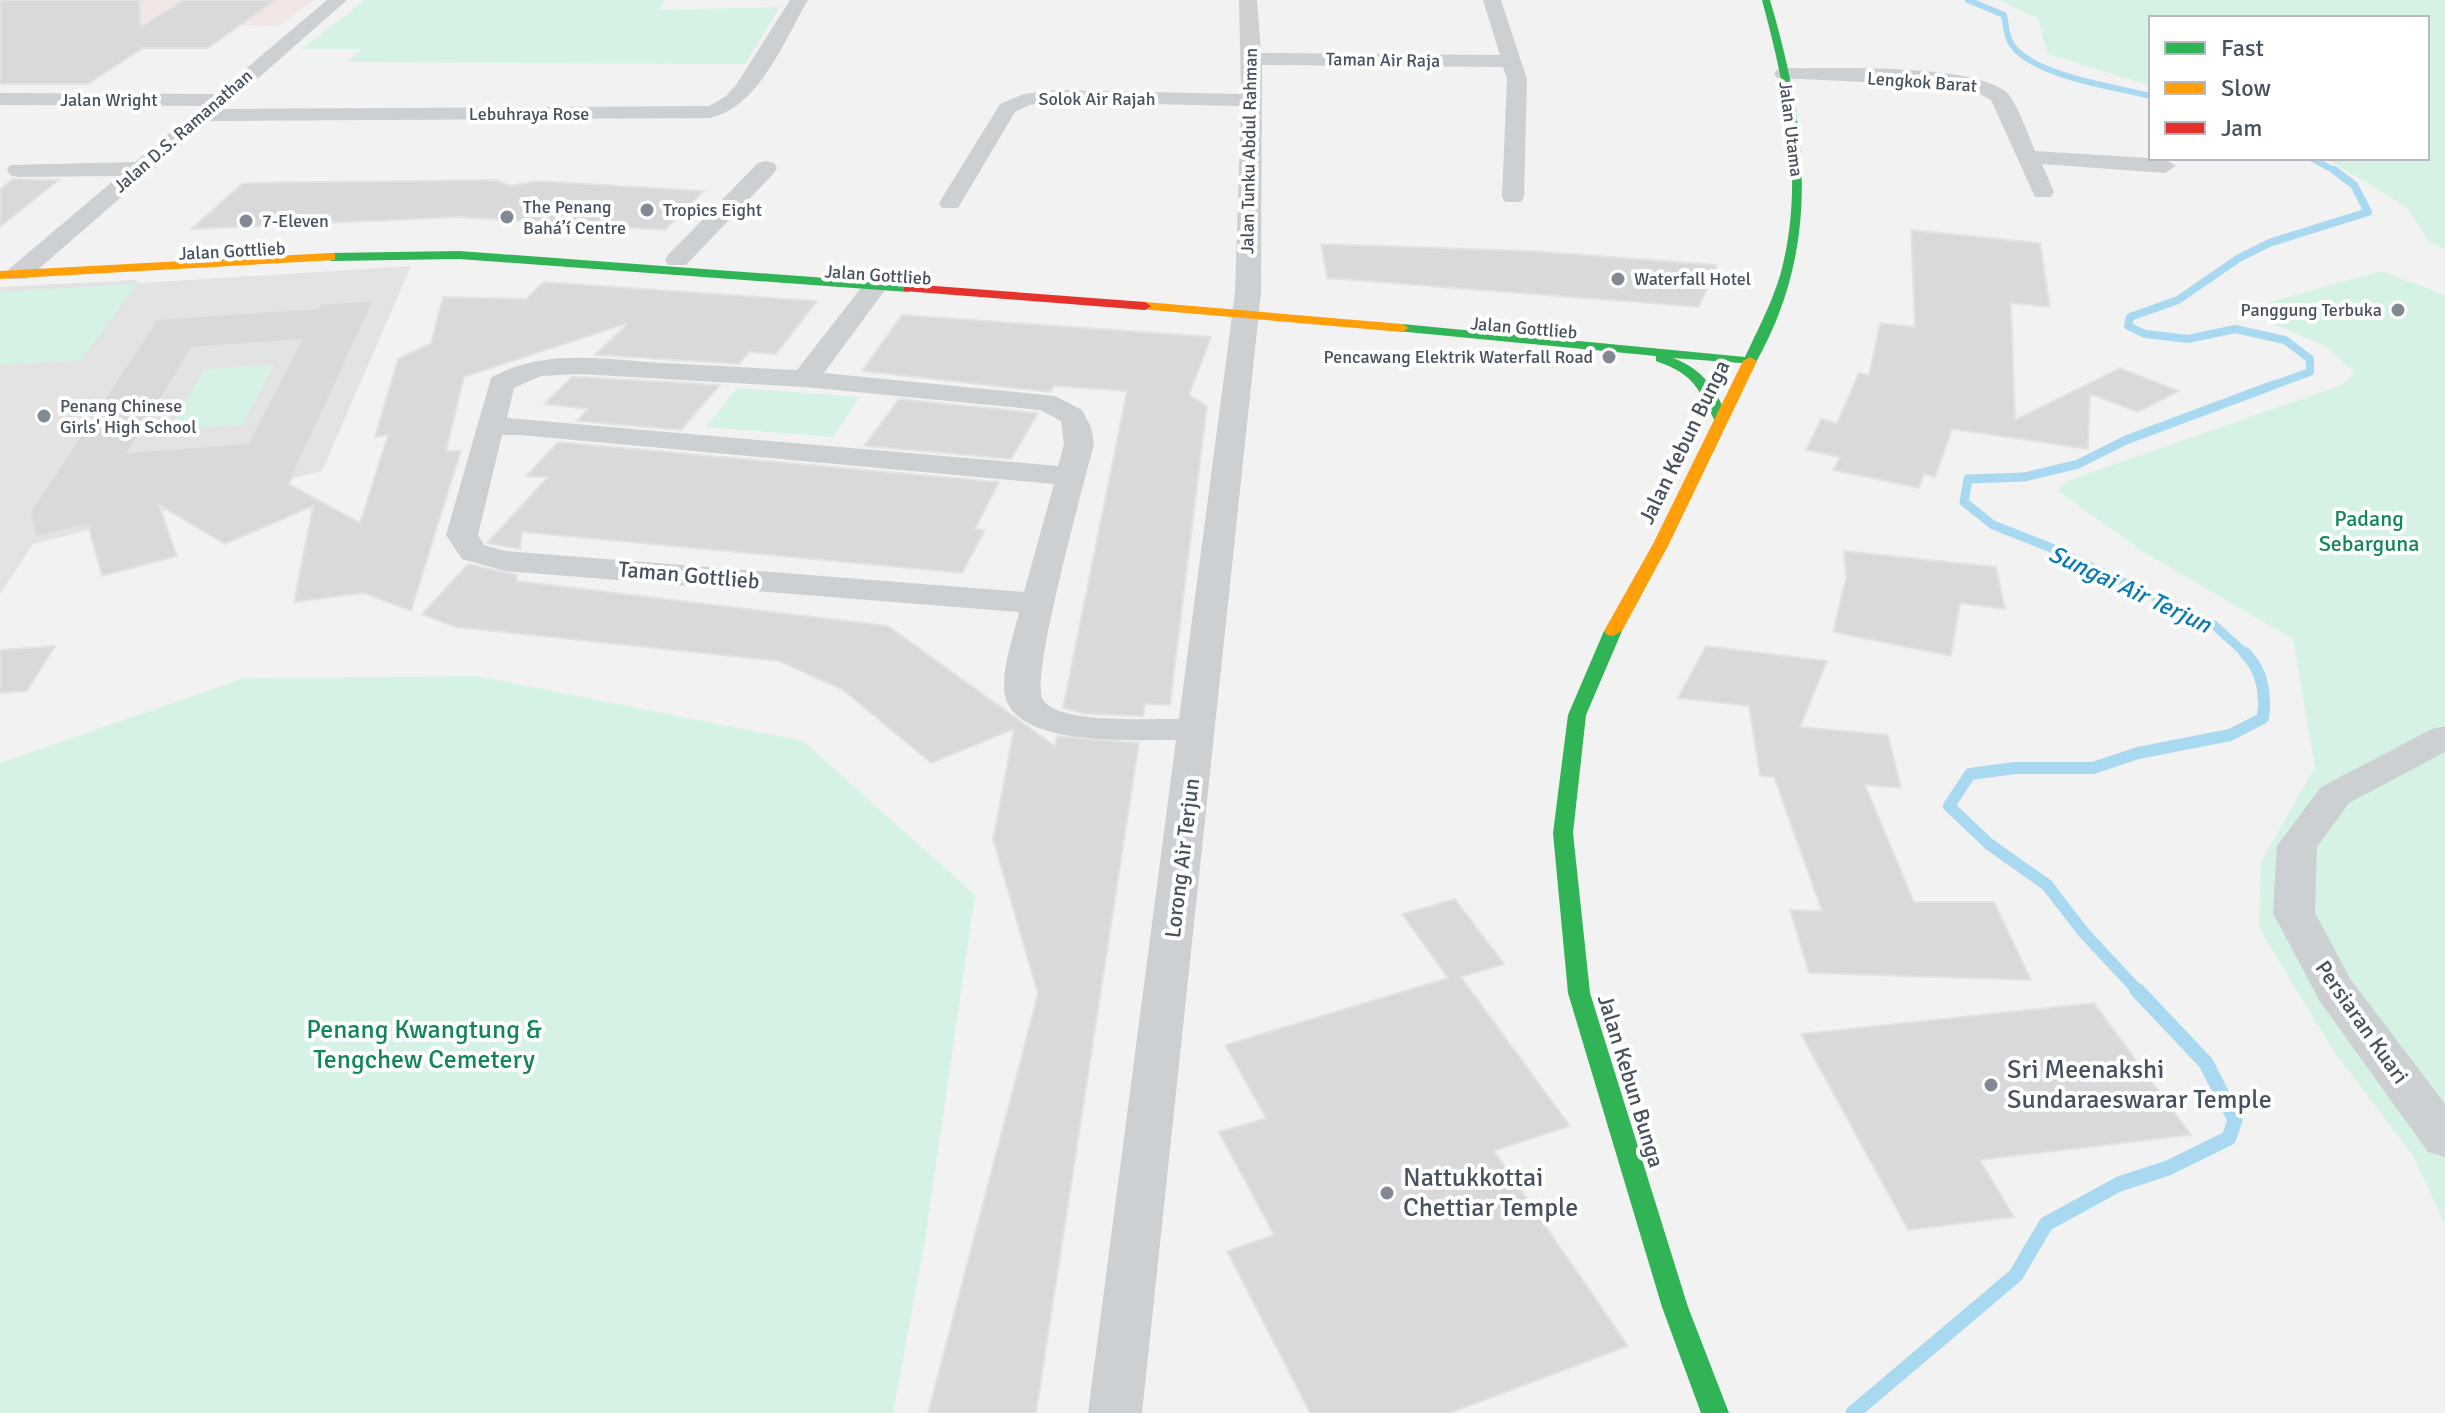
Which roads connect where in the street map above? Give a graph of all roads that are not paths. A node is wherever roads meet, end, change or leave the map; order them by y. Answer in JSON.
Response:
{"nodes":[{"id":1,"x":338,"y":0,"type":"edge"},
{"id":2,"x":799,"y":0,"type":"edge"},
{"id":3,"x":1248,"y":0,"type":"edge"},
{"id":4,"x":1492,"y":0,"type":"edge"},
{"id":5,"x":1766,"y":0,"type":"edge"},
{"id":6,"x":1252,"y":59,"type":"junction"},
{"id":7,"x":1513,"y":61,"type":"junction"},
{"id":8,"x":1784,"y":74,"type":"junction"},
{"id":9,"x":0,"y":99,"type":"edge"},
{"id":10,"x":1251,"y":100,"type":"junction"},
{"id":11,"x":210,"y":108,"type":"junction"},
{"id":12,"x":2027,"y":157,"type":"junction"},
{"id":13,"x":2165,"y":166,"type":"dead end"},
{"id":14,"x":766,"y":168,"type":"dead end"},
{"id":15,"x":139,"y":169,"type":"junction"},
{"id":16,"x":18,"y":170,"type":"dead end"},
{"id":17,"x":2043,"y":192,"type":"dead end"},
{"id":18,"x":1513,"y":197,"type":"dead end"},
{"id":19,"x":950,"y":203,"type":"dead end"},
{"id":20,"x":677,"y":260,"type":"junction"},
{"id":21,"x":12,"y":269,"type":"edge"},
{"id":22,"x":880,"y":281,"type":"junction"},
{"id":23,"x":1245,"y":308,"type":"junction"},
{"id":24,"x":1769,"y":314,"type":"junction"},
{"id":25,"x":1746,"y":324,"type":"dead end"},
{"id":26,"x":1697,"y":337,"type":"dead end"},
{"id":27,"x":1658,"y":340,"type":"junction"},
{"id":28,"x":1614,"y":348,"type":"junction"},
{"id":29,"x":1753,"y":355,"type":"junction"},
{"id":30,"x":805,"y":379,"type":"junction"},
{"id":31,"x":1721,"y":420,"type":"junction"},
{"id":32,"x":490,"y":427,"type":"junction"},
{"id":33,"x":1070,"y":476,"type":"junction"},
{"id":34,"x":1038,"y":603,"type":"junction"},
{"id":35,"x":1198,"y":730,"type":"junction"},
{"id":36,"x":2445,"y":737,"type":"edge"},
{"id":37,"x":2445,"y":1139,"type":"edge"},
{"id":38,"x":1712,"y":1407,"type":"edge"},
{"id":39,"x":1115,"y":1413,"type":"edge"}],
"edges":[{"from":1,"to":11,"type":"street","name":"Jalan D.S. Ramanathan"},
{"from":2,"to":11,"type":"street","name":"Lebuhraya Rose"},
{"from":3,"to":6,"type":"street","name":"Jalan Tunku Abdul Rahman"},
{"from":4,"to":7,"type":"street"},
{"from":5,"to":8,"type":"main road","name":"Jalan Utama"},
{"from":6,"to":7,"type":"street","name":"Taman Air Raja"},
{"from":6,"to":10,"type":"street","name":"Jalan Tunku Abdul Rahman"},
{"from":7,"to":18,"type":"street"},
{"from":8,"to":12,"type":"street","name":"Lengkok Barat"},
{"from":8,"to":24,"type":"main road","name":"Jalan Utama"},
{"from":9,"to":11,"type":"street","name":"Jalan Wright"},
{"from":10,"to":19,"type":"street","name":"Solok Air Rajah"},
{"from":10,"to":23,"type":"street","name":"Jalan Tunku Abdul Rahman"},
{"from":11,"to":15,"type":"street","name":"Jalan D.S. Ramanathan"},
{"from":12,"to":13,"type":"street"},
{"from":12,"to":17,"type":"street","name":"Lengkok Barat"},
{"from":14,"to":20,"type":"street"},
{"from":15,"to":16,"type":"street"},
{"from":15,"to":21,"type":"street","name":"Jalan D.S. Ramanathan"},
{"from":20,"to":21,"type":"main road","name":"Jalan Gottlieb"},
{"from":20,"to":22,"type":"main road","name":"Jalan Gottlieb"},
{"from":21,"to":22,"type":"main road","name":"Jalan Gottlieb"},
{"from":22,"to":23,"type":"main road","name":"Jalan Gottlieb"},
{"from":22,"to":30,"type":"street"},
{"from":23,"to":27,"type":"main road","name":"Jalan Gottlieb"},
{"from":23,"to":28,"type":"main road","name":"Jalan Gottlieb"},
{"from":23,"to":35,"type":"street","name":"Lorong Air Terjun"},
{"from":24,"to":25,"type":"main road"},
{"from":24,"to":29,"type":"main road","name":"Jalan Utama"},
{"from":26,"to":27,"type":"main road"},
{"from":27,"to":29,"type":"main road","name":"Jalan Gottlieb"},
{"from":28,"to":29,"type":"main road","name":"Jalan Gottlieb"},
{"from":28,"to":31,"type":"main road"},
{"from":29,"to":31,"type":"main road","name":"Jalan Kebun Bunga"},
{"from":30,"to":32,"type":"street","name":"Taman Gottlieb"},
{"from":30,"to":33,"type":"street","name":"Taman Gottlieb"},
{"from":31,"to":38,"type":"main road","name":"Jalan Kebun Bunga"},
{"from":32,"to":33,"type":"street"},
{"from":32,"to":34,"type":"street","name":"Taman Gottlieb"},
{"from":33,"to":34,"type":"street","name":"Taman Gottlieb"},
{"from":34,"to":35,"type":"street","name":"Taman Gottlieb"},
{"from":35,"to":39,"type":"street","name":"Lorong Air Terjun"},
{"from":36,"to":37,"type":"street","name":"Persiaran Kuari"}]}
